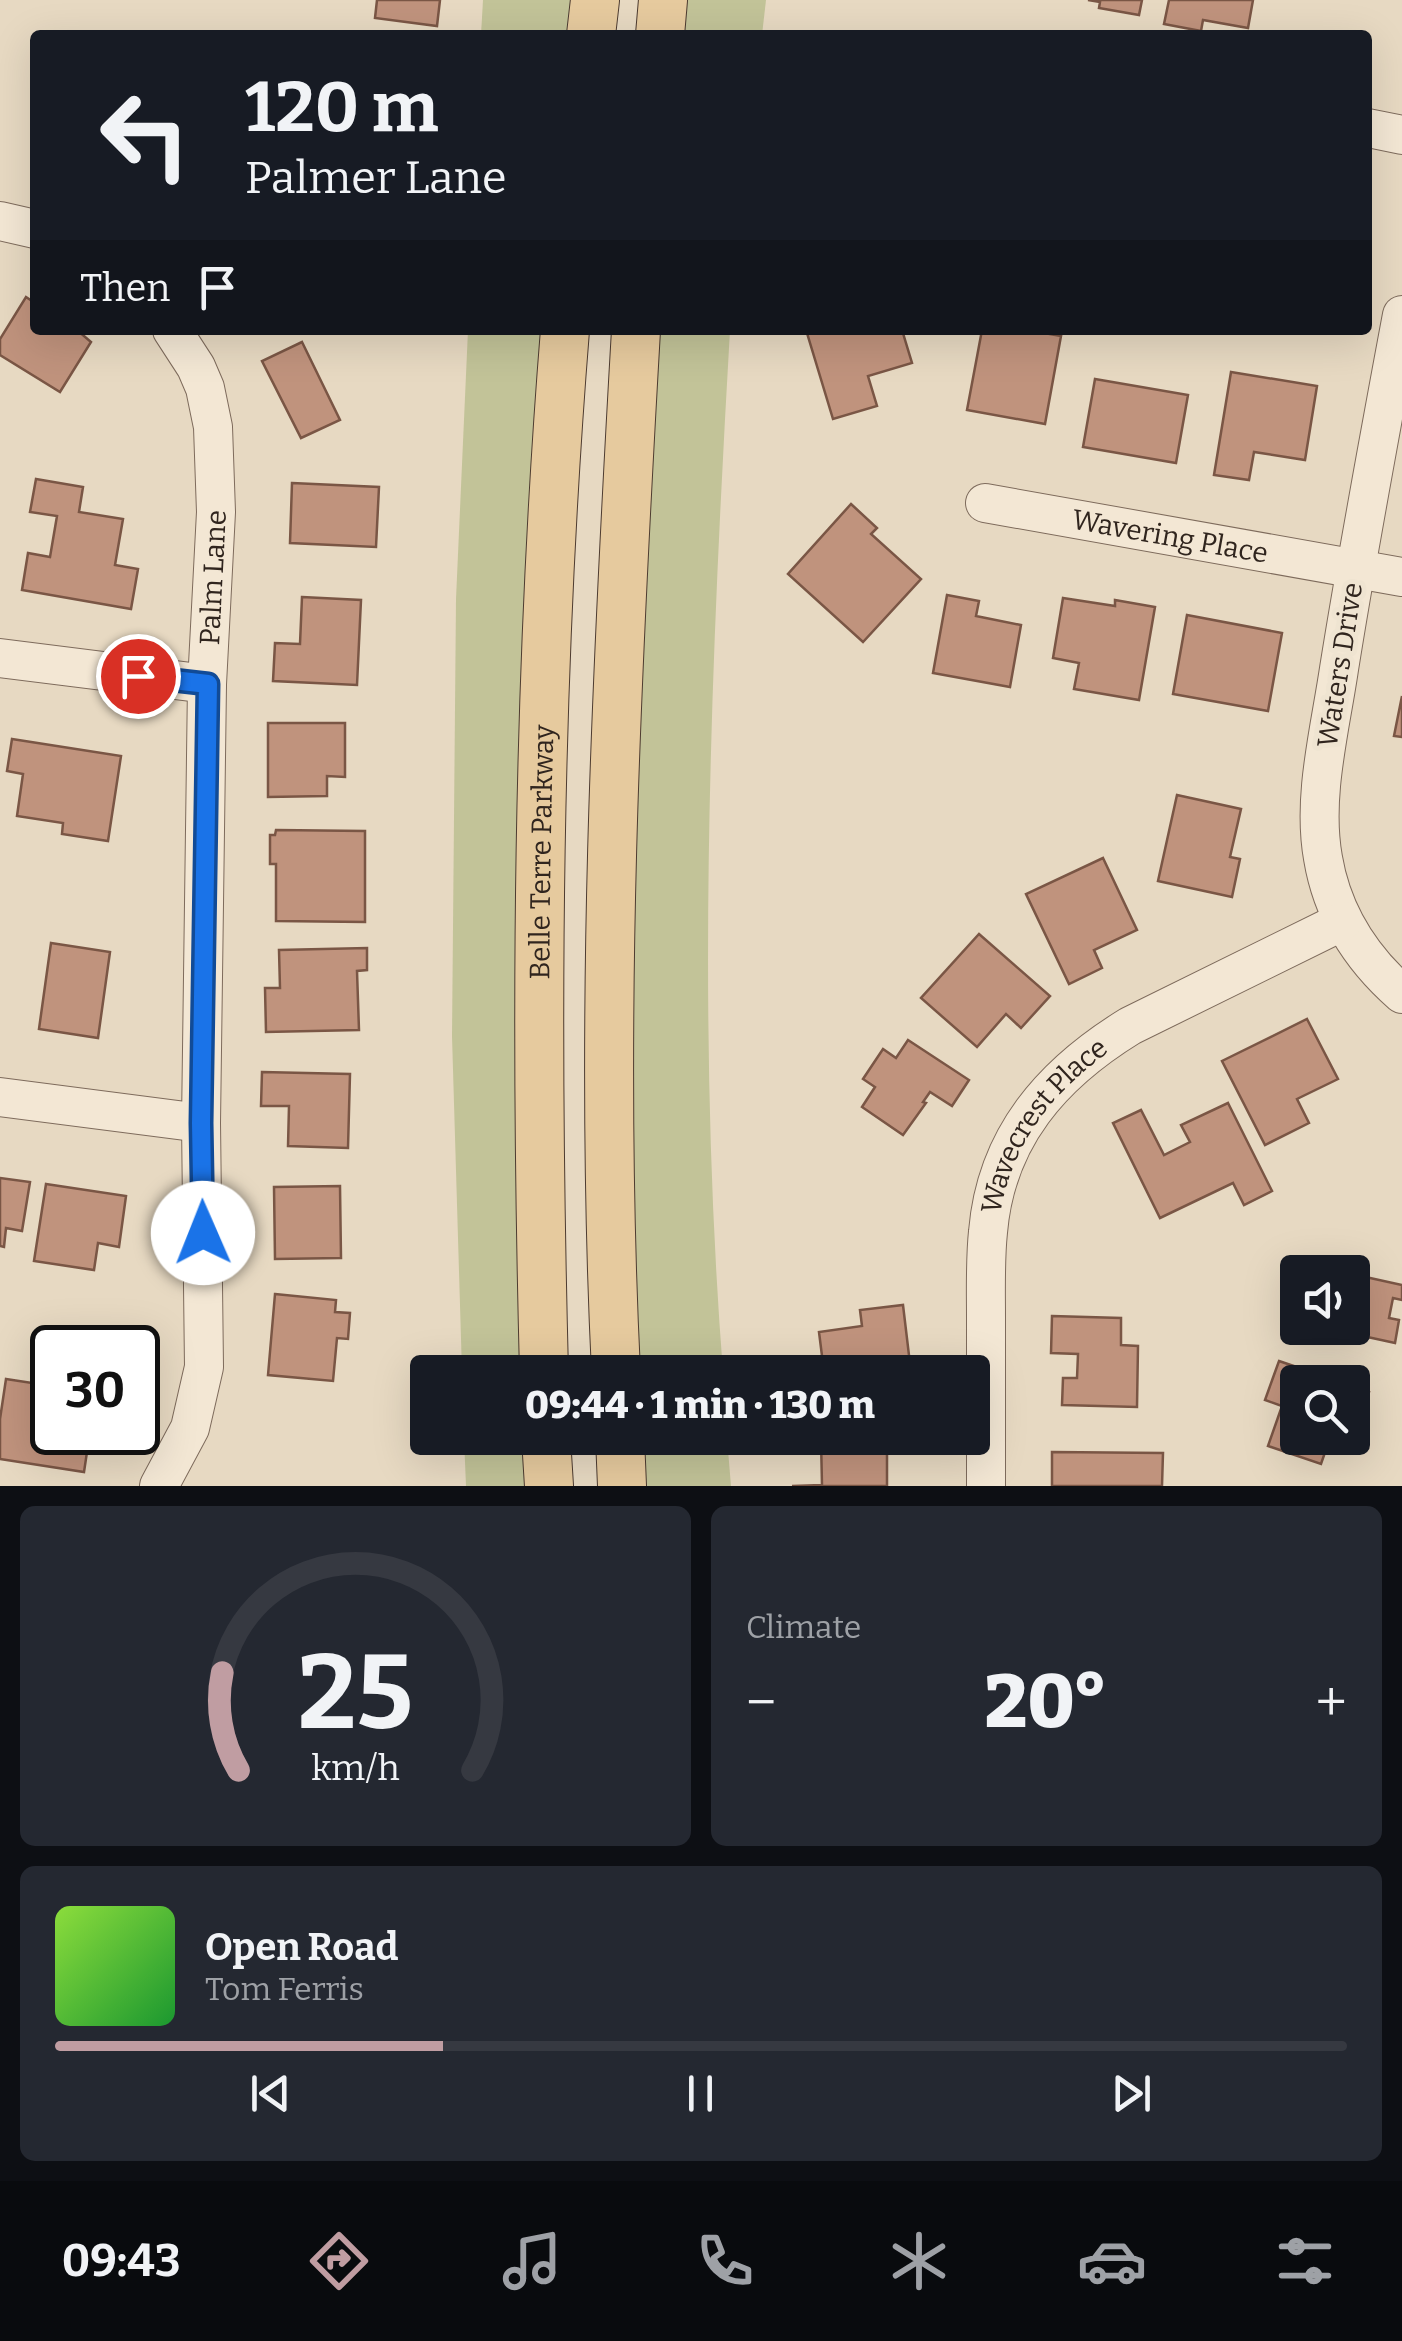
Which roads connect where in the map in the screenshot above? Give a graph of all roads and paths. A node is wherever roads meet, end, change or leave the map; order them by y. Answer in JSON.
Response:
{"nodes":[{"id":1,"x":595,"y":0,"type":"edge"},
{"id":2,"x":663,"y":0,"type":"edge"},
{"id":3,"x":592,"y":30,"type":"edge"},
{"id":4,"x":660,"y":30,"type":"edge"},
{"id":5,"x":1372,"y":129,"type":"edge"},
{"id":6,"x":1402,"y":135,"type":"edge"},
{"id":7,"x":0,"y":221,"type":"edge"},
{"id":8,"x":30,"y":228,"type":"edge"},
{"id":9,"x":1402,"y":314,"type":"edge"},
{"id":10,"x":175,"y":335,"type":"edge"},
{"id":11,"x":565,"y":335,"type":"edge"},
{"id":12,"x":636,"y":335,"type":"edge"},
{"id":13,"x":985,"y":503,"type":"dead end"},
{"id":14,"x":1355,"y":570,"type":"junction"},
{"id":15,"x":1402,"y":577,"type":"edge"},
{"id":16,"x":0,"y":658,"type":"edge"},
{"id":17,"x":208,"y":684,"type":"junction"},
{"id":18,"x":1343,"y":920,"type":"junction"},
{"id":19,"x":1402,"y":994,"type":"edge"},
{"id":20,"x":0,"y":1098,"type":"edge"},
{"id":21,"x":201,"y":1123,"type":"junction"},
{"id":22,"x":544,"y":1355,"type":"edge"},
{"id":23,"x":616,"y":1355,"type":"edge"},
{"id":24,"x":547,"y":1455,"type":"edge"},
{"id":25,"x":621,"y":1455,"type":"edge"},
{"id":26,"x":159,"y":1486,"type":"edge"},
{"id":27,"x":549,"y":1486,"type":"edge"},
{"id":28,"x":622,"y":1486,"type":"edge"},
{"id":29,"x":986,"y":1486,"type":"edge"}],
"edges":[{"from":1,"to":3,"type":"main road"},
{"from":2,"to":4,"type":"main road"},
{"from":5,"to":6,"type":"street"},
{"from":7,"to":8,"type":"street"},
{"from":9,"to":14,"type":"street","name":"Waters Drive"},
{"from":10,"to":17,"type":"street","name":"Palm Lane"},
{"from":11,"to":22,"type":"main road","name":"Belle Terre Parkway"},
{"from":12,"to":23,"type":"main road"},
{"from":13,"to":14,"type":"street","name":"Wavering Place"},
{"from":14,"to":15,"type":"street","name":"Wavering Place"},
{"from":14,"to":18,"type":"street","name":"Waters Drive"},
{"from":16,"to":17,"type":"street"},
{"from":17,"to":21,"type":"street","name":"Palm Lane"},
{"from":18,"to":19,"type":"street","name":"Waters Drive"},
{"from":18,"to":29,"type":"street","name":"Wavecrest Place"},
{"from":20,"to":21,"type":"street"},
{"from":21,"to":26,"type":"street","name":"Palm Lane"},
{"from":24,"to":27,"type":"main road"},
{"from":25,"to":28,"type":"main road"}]}
